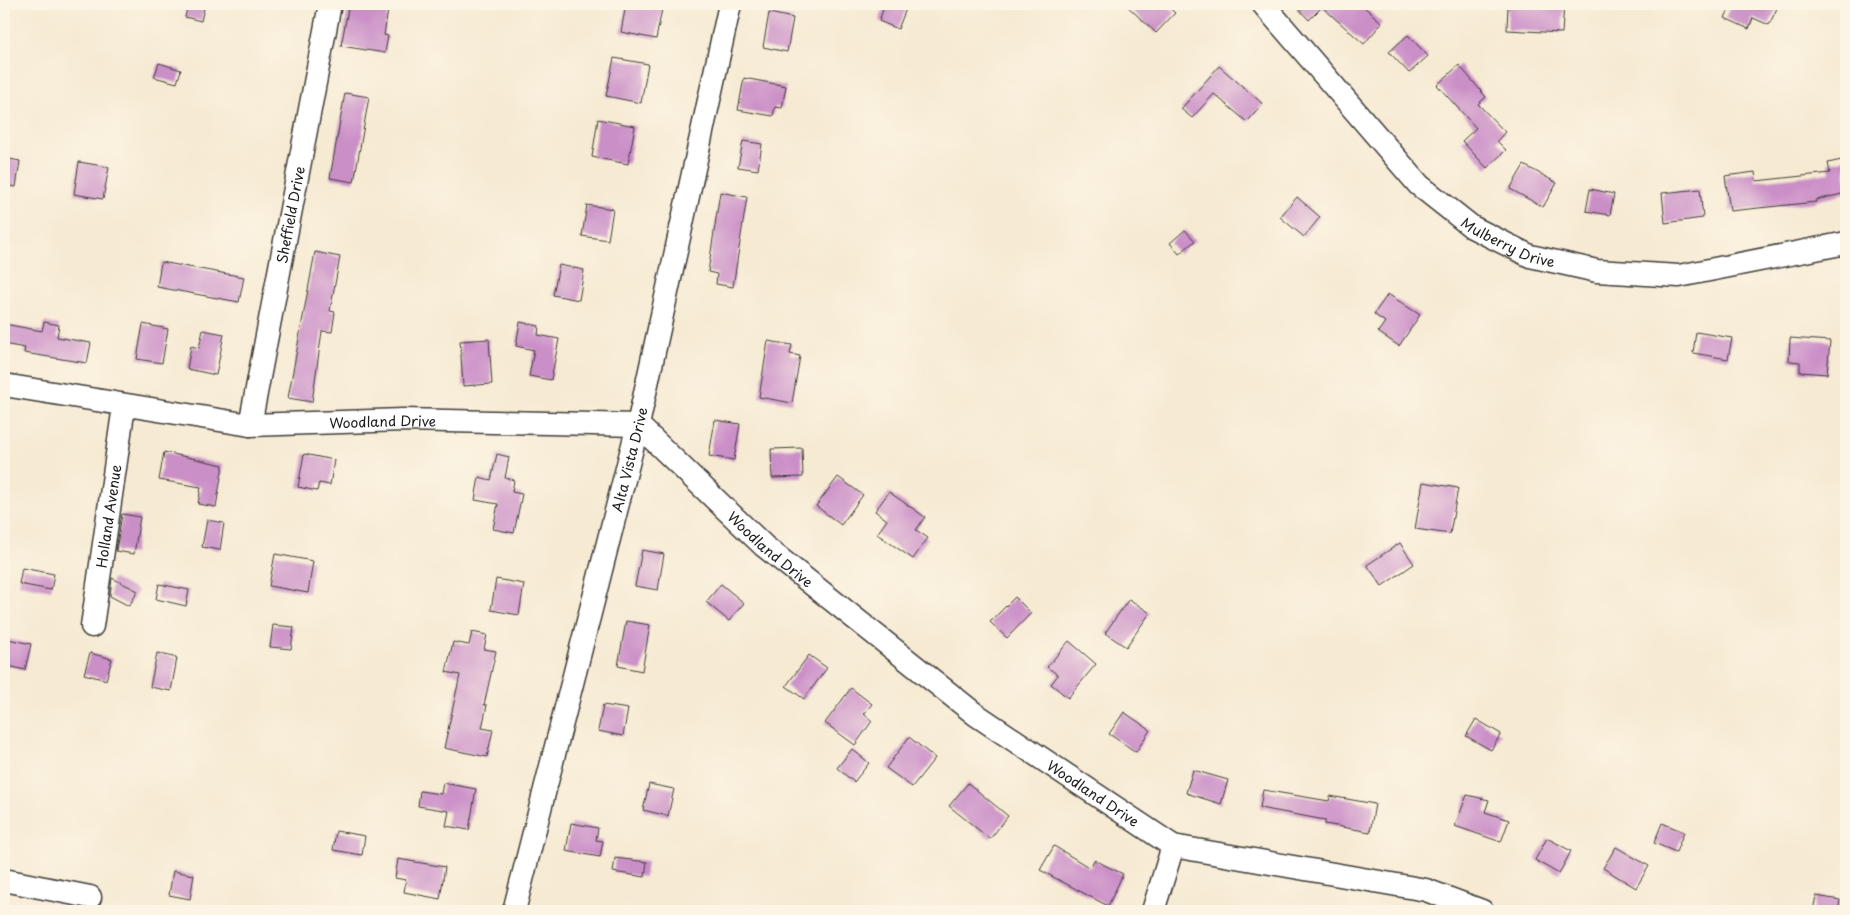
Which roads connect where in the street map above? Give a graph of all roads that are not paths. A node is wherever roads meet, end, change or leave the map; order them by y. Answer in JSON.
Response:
{"nodes":[{"id":1,"x":330,"y":4,"type":"edge"},
{"id":2,"x":730,"y":4,"type":"edge"},
{"id":3,"x":1263,"y":4,"type":"edge"},
{"id":4,"x":1846,"y":243,"type":"edge"},
{"id":5,"x":4,"y":386,"type":"edge"},
{"id":6,"x":124,"y":406,"type":"junction"},
{"id":7,"x":250,"y":425,"type":"junction"},
{"id":8,"x":638,"y":425,"type":"junction"},
{"id":9,"x":92,"y":626,"type":"dead end"},
{"id":10,"x":1173,"y":846,"type":"junction"},
{"id":11,"x":4,"y":880,"type":"edge"},
{"id":12,"x":90,"y":897,"type":"dead end"},
{"id":13,"x":514,"y":911,"type":"edge"},
{"id":14,"x":1153,"y":911,"type":"edge"},
{"id":15,"x":1482,"y":911,"type":"edge"}],
"edges":[{"from":1,"to":7,"type":"street","name":"Sheffield Drive"},
{"from":2,"to":8,"type":"street","name":"Alta Vista Drive"},
{"from":3,"to":4,"type":"street","name":"Mulberry Drive"},
{"from":5,"to":6,"type":"street","name":"Woodland Drive"},
{"from":6,"to":7,"type":"street","name":"Woodland Drive"},
{"from":6,"to":9,"type":"street","name":"Holland Avenue"},
{"from":7,"to":8,"type":"street","name":"Woodland Drive"},
{"from":8,"to":10,"type":"street","name":"Woodland Drive"},
{"from":8,"to":13,"type":"street","name":"Alta Vista Drive"},
{"from":10,"to":14,"type":"street"},
{"from":10,"to":15,"type":"street","name":"Woodland Drive"},
{"from":11,"to":12,"type":"street"}]}
